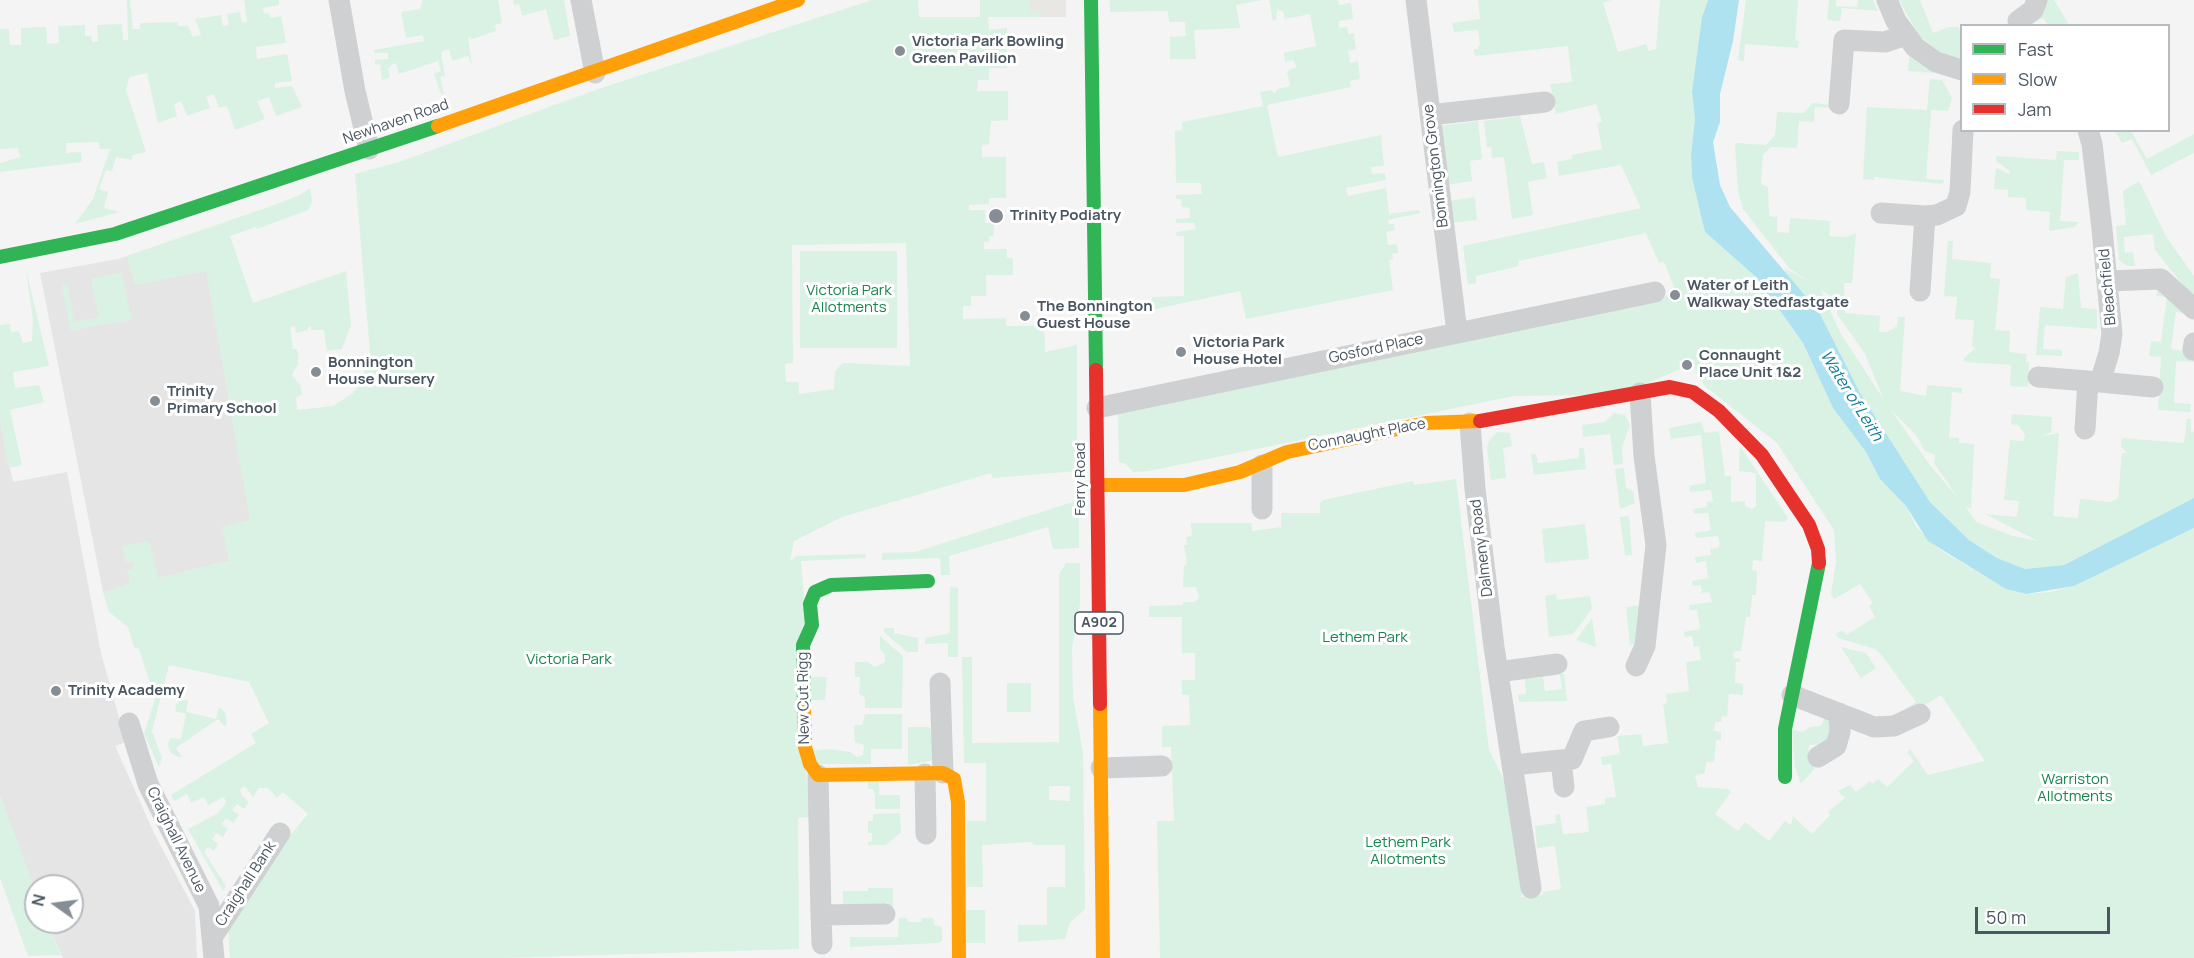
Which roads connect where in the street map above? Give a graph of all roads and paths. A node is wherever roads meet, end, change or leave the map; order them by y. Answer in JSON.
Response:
{"nodes":[{"id":1,"x":339,"y":0,"type":"edge"},
{"id":2,"x":582,"y":0,"type":"edge"},
{"id":3,"x":798,"y":0,"type":"edge"},
{"id":4,"x":1091,"y":0,"type":"edge"},
{"id":5,"x":1416,"y":0,"type":"edge"},
{"id":6,"x":1887,"y":0,"type":"edge"},
{"id":7,"x":2037,"y":0,"type":"edge"},
{"id":8,"x":2018,"y":21,"type":"dead end"},
{"id":9,"x":1905,"y":35,"type":"junction"},
{"id":10,"x":1960,"y":69,"type":"edge"},
{"id":11,"x":595,"y":73,"type":"junction"},
{"id":12,"x":1545,"y":102,"type":"dead end"},
{"id":13,"x":1839,"y":104,"type":"dead end"},
{"id":14,"x":1430,"y":116,"type":"junction"},
{"id":15,"x":1963,"y":132,"type":"edge"},
{"id":16,"x":2089,"y":132,"type":"edge"},
{"id":17,"x":369,"y":149,"type":"junction"},
{"id":18,"x":1881,"y":213,"type":"dead end"},
{"id":19,"x":1925,"y":216,"type":"junction"},
{"id":20,"x":0,"y":257,"type":"edge"},
{"id":21,"x":2107,"y":281,"type":"junction"},
{"id":22,"x":1920,"y":291,"type":"dead end"},
{"id":23,"x":1655,"y":292,"type":"dead end"},
{"id":24,"x":2194,"y":309,"type":"edge"},
{"id":25,"x":1457,"y":332,"type":"junction"},
{"id":26,"x":2038,"y":377,"type":"dead end"},
{"id":27,"x":2094,"y":382,"type":"junction"},
{"id":28,"x":2153,"y":387,"type":"dead end"},
{"id":29,"x":1640,"y":393,"type":"junction"},
{"id":30,"x":1097,"y":408,"type":"junction"},
{"id":31,"x":1470,"y":423,"type":"junction"},
{"id":32,"x":2085,"y":429,"type":"dead end"},
{"id":33,"x":1262,"y":465,"type":"junction"},
{"id":34,"x":1097,"y":481,"type":"junction"},
{"id":35,"x":1262,"y":509,"type":"dead end"},
{"id":36,"x":928,"y":581,"type":"dead end"},
{"id":37,"x":1557,"y":664,"type":"dead end"},
{"id":38,"x":1636,"y":666,"type":"dead end"},
{"id":39,"x":1498,"y":672,"type":"junction"},
{"id":40,"x":940,"y":683,"type":"dead end"},
{"id":41,"x":1792,"y":695,"type":"junction"},
{"id":42,"x":1839,"y":713,"type":"junction"},
{"id":43,"x":1920,"y":714,"type":"dead end"},
{"id":44,"x":129,"y":723,"type":"dead end"},
{"id":45,"x":1609,"y":727,"type":"dead end"},
{"id":46,"x":1818,"y":757,"type":"dead end"},
{"id":47,"x":1561,"y":760,"type":"junction"},
{"id":48,"x":1513,"y":765,"type":"junction"},
{"id":49,"x":1162,"y":766,"type":"dead end"},
{"id":50,"x":1101,"y":768,"type":"junction"},
{"id":51,"x":934,"y":773,"type":"junction"},
{"id":52,"x":818,"y":775,"type":"junction"},
{"id":53,"x":1785,"y":777,"type":"dead end"},
{"id":54,"x":1564,"y":787,"type":"dead end"},
{"id":55,"x":280,"y":833,"type":"dead end"},
{"id":56,"x":926,"y":834,"type":"dead end"},
{"id":57,"x":1531,"y":888,"type":"dead end"},
{"id":58,"x":885,"y":914,"type":"dead end"},
{"id":59,"x":821,"y":915,"type":"junction"},
{"id":60,"x":213,"y":936,"type":"junction"},
{"id":61,"x":822,"y":944,"type":"dead end"},
{"id":62,"x":213,"y":958,"type":"edge"},
{"id":63,"x":959,"y":958,"type":"edge"},
{"id":64,"x":1103,"y":958,"type":"edge"}],
"edges":[{"from":1,"to":17,"type":"street"},
{"from":2,"to":11,"type":"street"},
{"from":3,"to":11,"type":"street","name":"Newhaven Road"},
{"from":4,"to":30,"type":"street","name":"Ferry Road","number":"A902"},
{"from":5,"to":14,"type":"street","name":"Bonnington Grove"},
{"from":6,"to":9,"type":"street"},
{"from":7,"to":8,"type":"street"},
{"from":9,"to":10,"type":"street"},
{"from":9,"to":13,"type":"street"},
{"from":11,"to":17,"type":"street","name":"Newhaven Road"},
{"from":12,"to":14,"type":"street"},
{"from":14,"to":25,"type":"street","name":"Bonnington Grove"},
{"from":15,"to":19,"type":"street"},
{"from":16,"to":21,"type":"street","name":"Bleachfield"},
{"from":17,"to":20,"type":"street","name":"Newhaven Road"},
{"from":18,"to":19,"type":"street"},
{"from":19,"to":22,"type":"street"},
{"from":21,"to":24,"type":"street"},
{"from":21,"to":27,"type":"street","name":"Bleachfield"},
{"from":23,"to":25,"type":"street","name":"Gosford Place"},
{"from":25,"to":30,"type":"street","name":"Gosford Place"},
{"from":26,"to":27,"type":"street"},
{"from":27,"to":28,"type":"street"},
{"from":27,"to":32,"type":"street","name":"Bleachfield"},
{"from":29,"to":31,"type":"street","name":"Connaught Place"},
{"from":29,"to":38,"type":"street"},
{"from":29,"to":41,"type":"street","name":"Connaught Place"},
{"from":30,"to":34,"type":"street","name":"Ferry Road","number":"A902"},
{"from":31,"to":33,"type":"street","name":"Connaught Place"},
{"from":31,"to":39,"type":"street","name":"Dalmeny Road"},
{"from":33,"to":34,"type":"street","name":"Connaught Place"},
{"from":33,"to":35,"type":"street"},
{"from":34,"to":50,"type":"street","name":"Ferry Road","number":"A902"},
{"from":36,"to":52,"type":"street","name":"New Cut Rigg"},
{"from":37,"to":39,"type":"street"},
{"from":39,"to":48,"type":"street","name":"Dalmeny Road"},
{"from":40,"to":51,"type":"street"},
{"from":41,"to":42,"type":"street"},
{"from":41,"to":53,"type":"street","name":"Connaught Place"},
{"from":42,"to":43,"type":"street"},
{"from":42,"to":46,"type":"street"},
{"from":44,"to":60,"type":"street","name":"Craighall Avenue"},
{"from":45,"to":47,"type":"street"},
{"from":47,"to":48,"type":"street"},
{"from":47,"to":54,"type":"street"},
{"from":48,"to":57,"type":"street","name":"Dalmeny Road"},
{"from":49,"to":50,"type":"street"},
{"from":50,"to":64,"type":"street","name":"Ferry Road","number":"A902"},
{"from":51,"to":52,"type":"street"},
{"from":51,"to":56,"type":"street"},
{"from":51,"to":63,"type":"street"},
{"from":52,"to":59,"type":"street","name":"New Cut Rigg"},
{"from":55,"to":60,"type":"street","name":"Craighall Bank"},
{"from":58,"to":59,"type":"street"},
{"from":59,"to":61,"type":"street","name":"New Cut Rigg"},
{"from":60,"to":62,"type":"street","name":"Craighall Avenue"}]}
